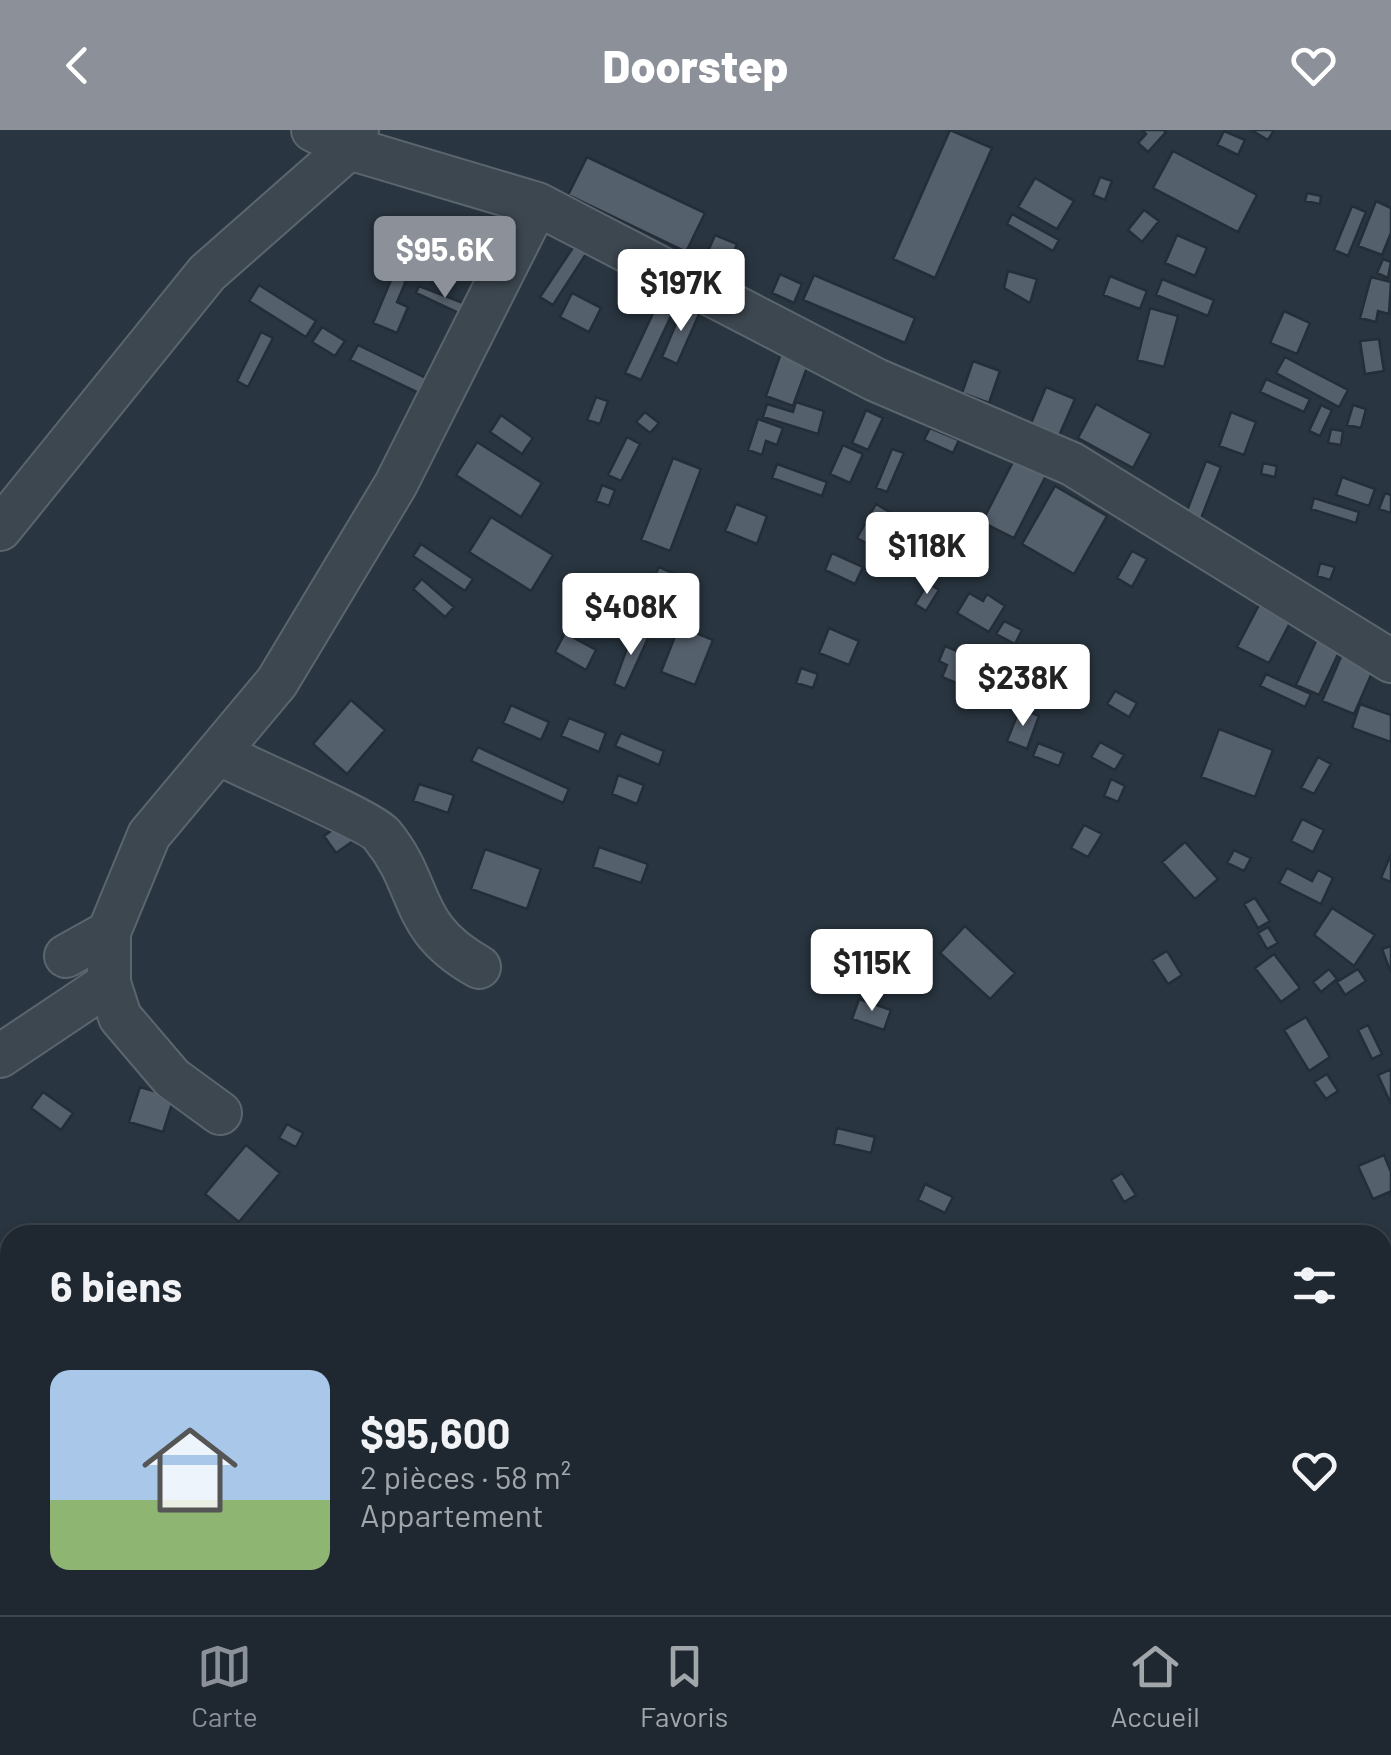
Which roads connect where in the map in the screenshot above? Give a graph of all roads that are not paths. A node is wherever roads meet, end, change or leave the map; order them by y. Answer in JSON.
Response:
{"nodes":[{"id":1,"x":340,"y":136,"type":"edge"},
{"id":2,"x":536,"y":204,"type":"junction"},
{"id":3,"x":0,"y":529,"type":"edge"},
{"id":4,"x":1391,"y":661,"type":"edge"},
{"id":5,"x":218,"y":754,"type":"junction"},
{"id":6,"x":109,"y":932,"type":"junction"},
{"id":7,"x":66,"y":956,"type":"dead end"},
{"id":8,"x":479,"y":967,"type":"dead end"},
{"id":9,"x":109,"y":982,"type":"junction"},
{"id":10,"x":0,"y":1056,"type":"edge"},
{"id":11,"x":220,"y":1113,"type":"dead end"}],
"edges":[{"from":1,"to":2,"type":"street"},
{"from":1,"to":3,"type":"street"},
{"from":2,"to":4,"type":"street"},
{"from":2,"to":5,"type":"street"},
{"from":5,"to":6,"type":"street"},
{"from":5,"to":8,"type":"street"},
{"from":6,"to":7,"type":"street"},
{"from":6,"to":9,"type":"street"},
{"from":9,"to":10,"type":"street"},
{"from":9,"to":11,"type":"street"}]}
